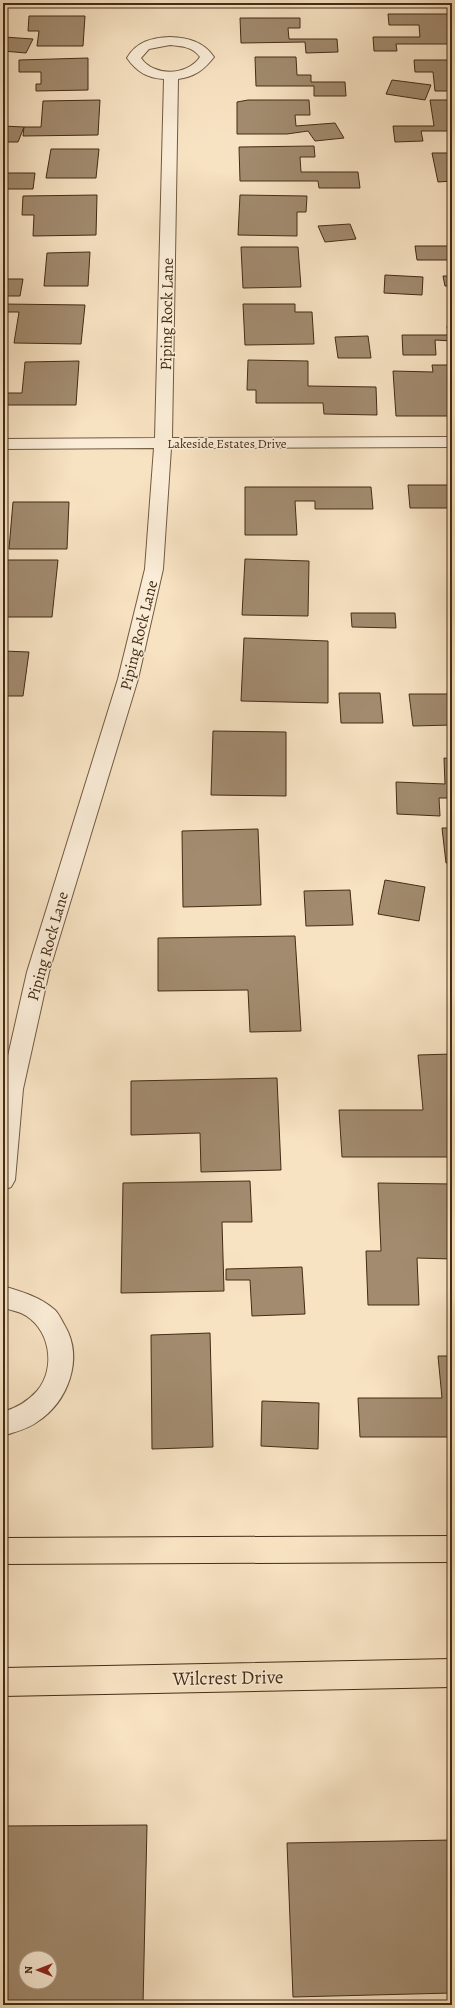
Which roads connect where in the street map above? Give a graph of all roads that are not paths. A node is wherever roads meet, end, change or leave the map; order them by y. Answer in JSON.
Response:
{"nodes":[{"id":1,"x":171,"y":75,"type":"junction"},
{"id":2,"x":452,"y":442,"type":"edge"},
{"id":3,"x":163,"y":443,"type":"junction"},
{"id":4,"x":3,"y":444,"type":"edge"},
{"id":5,"x":3,"y":1180,"type":"edge"},
{"id":6,"x":3,"y":1296,"type":"edge"},
{"id":7,"x":3,"y":1424,"type":"edge"},
{"id":8,"x":452,"y":1549,"type":"edge"},
{"id":9,"x":3,"y":1551,"type":"edge"},
{"id":10,"x":452,"y":1673,"type":"edge"},
{"id":11,"x":3,"y":1682,"type":"edge"}],
"edges":[{"from":1,"to":1,"type":"street"},
{"from":1,"to":3,"type":"street","name":"Piping Rock Lane"},
{"from":2,"to":3,"type":"street","name":"Lakeside Estates Drive"},
{"from":3,"to":4,"type":"street","name":"Lakeside Estates Drive"},
{"from":3,"to":5,"type":"street","name":"Piping Rock Lane"},
{"from":6,"to":7,"type":"street"},
{"from":8,"to":9,"type":"main road"},
{"from":10,"to":11,"type":"main road","name":"Wilcrest Drive"}]}
